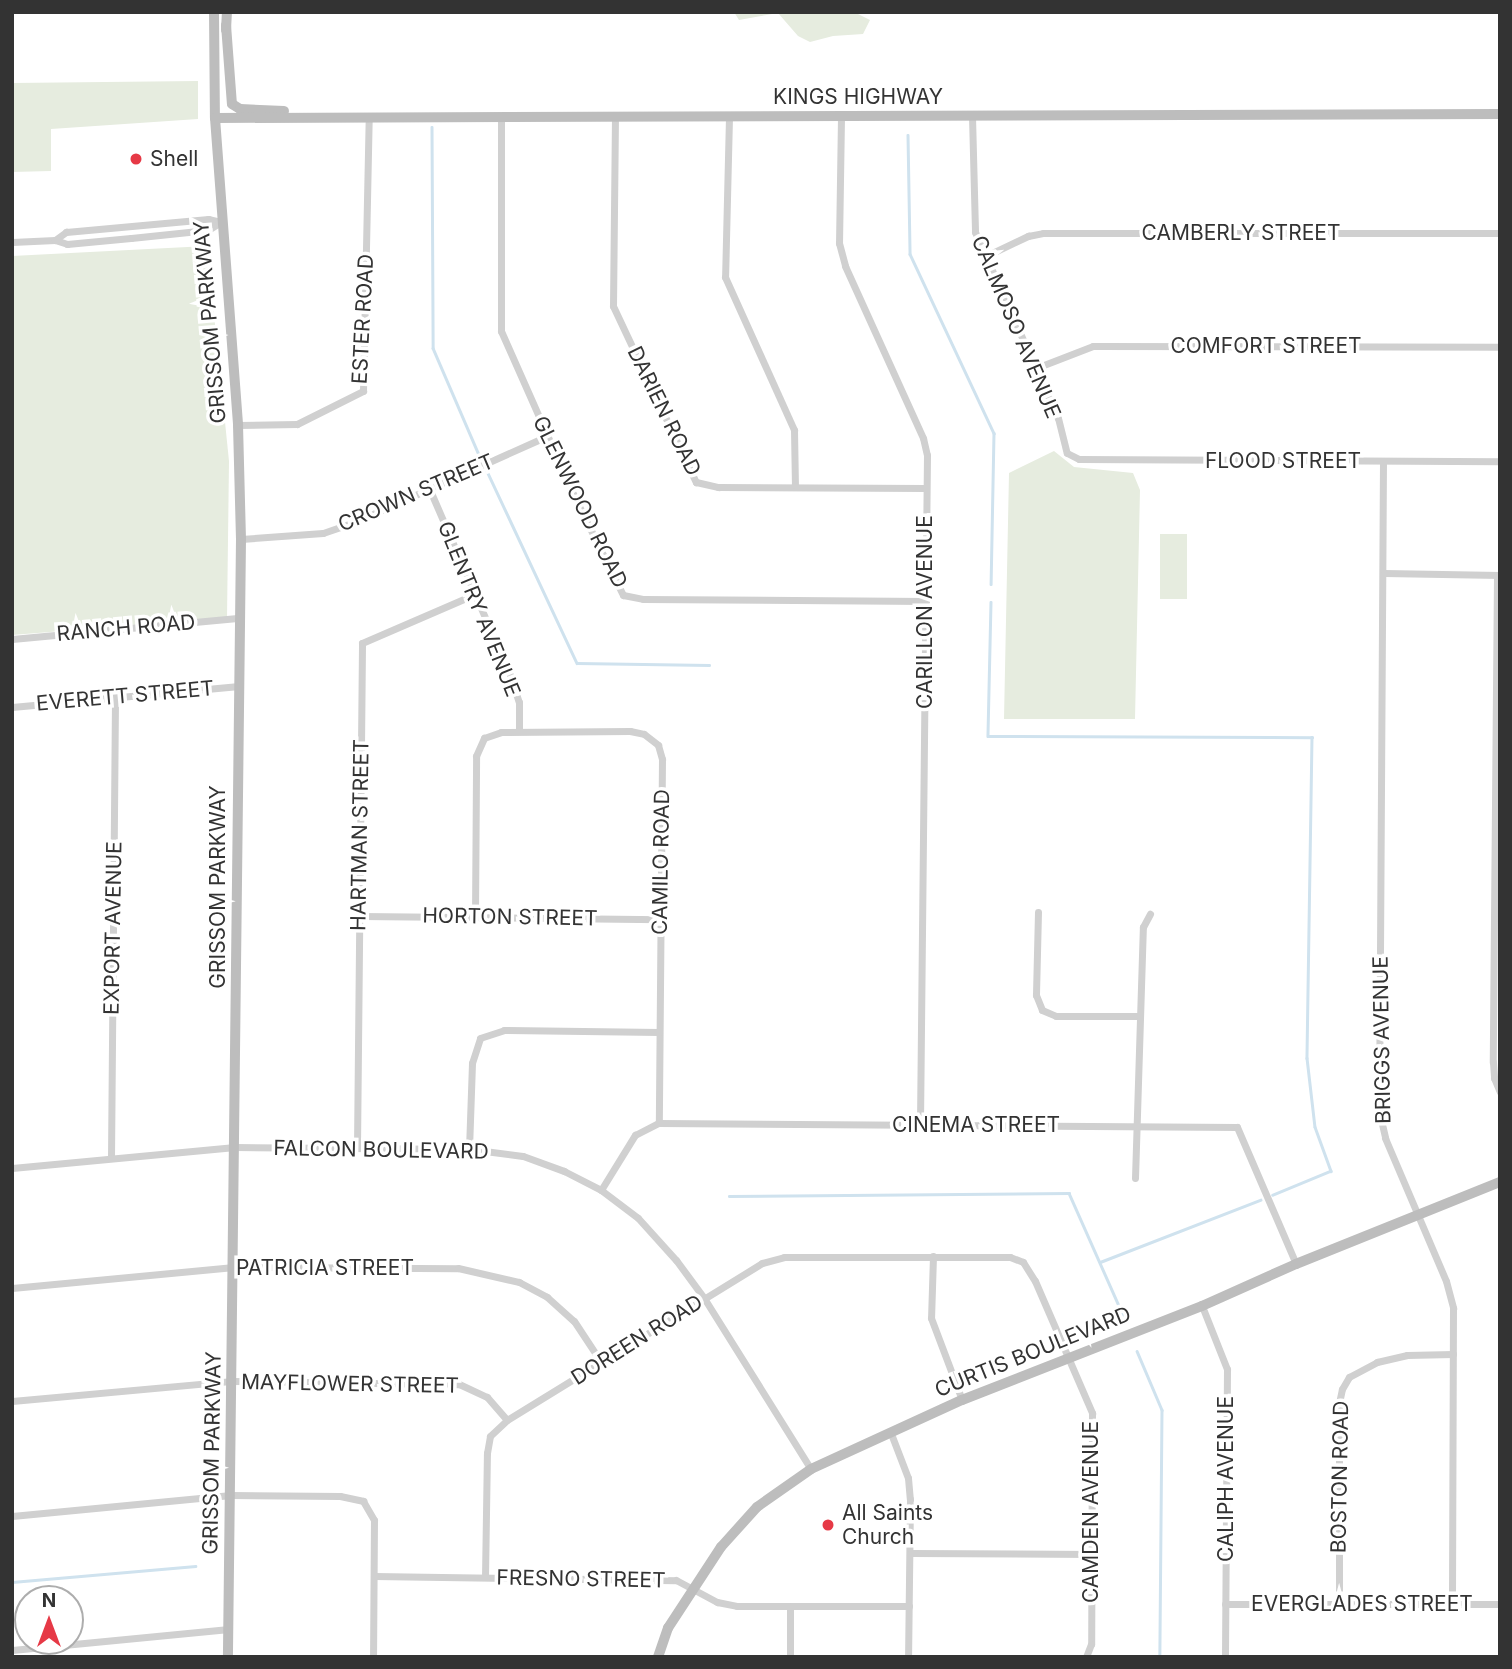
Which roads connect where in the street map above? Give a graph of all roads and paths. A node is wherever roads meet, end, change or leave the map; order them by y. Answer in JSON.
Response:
{"nodes":[{"id":1,"x":214,"y":12,"type":"edge"},
{"id":2,"x":227,"y":12,"type":"edge"},
{"id":3,"x":226,"y":25,"type":"junction"},
{"id":4,"x":1500,"y":114,"type":"edge"},
{"id":5,"x":369,"y":116,"type":"junction"},
{"id":6,"x":501,"y":116,"type":"junction"},
{"id":7,"x":615,"y":116,"type":"junction"},
{"id":8,"x":972,"y":116,"type":"junction"},
{"id":9,"x":306,"y":117,"type":"junction"},
{"id":10,"x":729,"y":117,"type":"junction"},
{"id":11,"x":841,"y":117,"type":"junction"},
{"id":12,"x":215,"y":118,"type":"junction"},
{"id":13,"x":221,"y":222,"type":"junction"},
{"id":14,"x":1500,"y":233,"type":"edge"},
{"id":15,"x":55,"y":240,"type":"junction"},
{"id":16,"x":12,"y":242,"type":"edge"},
{"id":17,"x":986,"y":256,"type":"junction"},
{"id":18,"x":1500,"y":347,"type":"edge"},
{"id":19,"x":1036,"y":368,"type":"junction"},
{"id":20,"x":238,"y":425,"type":"junction"},
{"id":21,"x":547,"y":436,"type":"junction"},
{"id":22,"x":1067,"y":453,"type":"joint"},
{"id":23,"x":1383,"y":461,"type":"junction"},
{"id":24,"x":1500,"y":461,"type":"edge"},
{"id":25,"x":795,"y":485,"type":"junction"},
{"id":26,"x":429,"y":488,"type":"junction"},
{"id":27,"x":926,"y":488,"type":"junction"},
{"id":28,"x":241,"y":539,"type":"junction"},
{"id":29,"x":1384,"y":573,"type":"junction"},
{"id":30,"x":1499,"y":575,"type":"edge"},
{"id":31,"x":473,"y":595,"type":"junction"},
{"id":32,"x":926,"y":601,"type":"junction"},
{"id":33,"x":240,"y":618,"type":"junction"},
{"id":34,"x":12,"y":639,"type":"edge"},
{"id":35,"x":239,"y":686,"type":"junction"},
{"id":36,"x":116,"y":698,"type":"junction"},
{"id":37,"x":12,"y":707,"type":"edge"},
{"id":38,"x":519,"y":732,"type":"junction"},
{"id":39,"x":1038,"y":912,"type":"dead end"},
{"id":40,"x":1150,"y":914,"type":"dead end"},
{"id":41,"x":360,"y":916,"type":"junction"},
{"id":42,"x":475,"y":916,"type":"junction"},
{"id":43,"x":661,"y":919,"type":"junction"},
{"id":44,"x":1140,"y":1016,"type":"junction"},
{"id":45,"x":659,"y":1032,"type":"junction"},
{"id":46,"x":1500,"y":1091,"type":"edge"},
{"id":47,"x":659,"y":1124,"type":"junction"},
{"id":48,"x":920,"y":1125,"type":"junction"},
{"id":49,"x":1138,"y":1126,"type":"junction"},
{"id":50,"x":235,"y":1147,"type":"junction"},
{"id":51,"x":357,"y":1148,"type":"junction"},
{"id":52,"x":469,"y":1149,"type":"junction"},
{"id":53,"x":111,"y":1158,"type":"junction"},
{"id":54,"x":12,"y":1168,"type":"edge"},
{"id":55,"x":1135,"y":1178,"type":"dead end"},
{"id":56,"x":1500,"y":1182,"type":"edge"},
{"id":57,"x":601,"y":1190,"type":"junction"},
{"id":58,"x":1418,"y":1215,"type":"junction"},
{"id":59,"x":933,"y":1256,"type":"junction"},
{"id":60,"x":1296,"y":1264,"type":"junction"},
{"id":61,"x":234,"y":1267,"type":"junction"},
{"id":62,"x":12,"y":1288,"type":"edge"},
{"id":63,"x":704,"y":1298,"type":"junction"},
{"id":64,"x":1202,"y":1306,"type":"junction"},
{"id":65,"x":1453,"y":1354,"type":"junction"},
{"id":66,"x":1067,"y":1357,"type":"junction"},
{"id":67,"x":601,"y":1362,"type":"junction"},
{"id":68,"x":233,"y":1381,"type":"junction"},
{"id":69,"x":962,"y":1400,"type":"junction"},
{"id":70,"x":12,"y":1401,"type":"edge"},
{"id":71,"x":507,"y":1420,"type":"junction"},
{"id":72,"x":890,"y":1431,"type":"junction"},
{"id":73,"x":811,"y":1469,"type":"junction"},
{"id":74,"x":231,"y":1495,"type":"junction"},
{"id":75,"x":12,"y":1516,"type":"edge"},
{"id":76,"x":911,"y":1553,"type":"junction"},
{"id":77,"x":1093,"y":1554,"type":"junction"},
{"id":78,"x":374,"y":1576,"type":"junction"},
{"id":79,"x":485,"y":1577,"type":"junction"},
{"id":80,"x":692,"y":1588,"type":"junction"},
{"id":81,"x":1225,"y":1604,"type":"junction"},
{"id":82,"x":1339,"y":1604,"type":"junction"},
{"id":83,"x":1452,"y":1604,"type":"junction"},
{"id":84,"x":1500,"y":1604,"type":"edge"},
{"id":85,"x":790,"y":1606,"type":"junction"},
{"id":86,"x":909,"y":1606,"type":"junction"},
{"id":87,"x":229,"y":1629,"type":"junction"},
{"id":88,"x":12,"y":1650,"type":"edge"},
{"id":89,"x":229,"y":1657,"type":"edge"},
{"id":90,"x":373,"y":1657,"type":"edge"},
{"id":91,"x":658,"y":1657,"type":"edge"},
{"id":92,"x":790,"y":1657,"type":"edge"},
{"id":93,"x":908,"y":1657,"type":"edge"},
{"id":94,"x":1086,"y":1657,"type":"edge"},
{"id":95,"x":1225,"y":1657,"type":"edge"}],
"edges":[{"from":1,"to":12,"type":"street","name":"GRISSOM PARKWAY"},
{"from":2,"to":3,"type":"street","name":"GRISSOM PARKWAY"},
{"from":3,"to":9,"type":"street"},
{"from":3,"to":12,"type":"street","name":"GRISSOM PARKWAY"},
{"from":4,"to":8,"type":"street","name":"KINGS HIGHWAY"},
{"from":5,"to":6,"type":"street","name":"KINGS HIGHWAY"},
{"from":5,"to":9,"type":"street","name":"KINGS HIGHWAY"},
{"from":5,"to":20,"type":"street","name":"ESTER ROAD"},
{"from":6,"to":7,"type":"street","name":"KINGS HIGHWAY"},
{"from":6,"to":21,"type":"street","name":"GLENWOOD ROAD"},
{"from":7,"to":10,"type":"street","name":"KINGS HIGHWAY"},
{"from":7,"to":25,"type":"street","name":"DARIEN ROAD"},
{"from":8,"to":11,"type":"street","name":"KINGS HIGHWAY"},
{"from":8,"to":17,"type":"street","name":"CALMOSO AVENUE"},
{"from":9,"to":12,"type":"street","name":"KINGS HIGHWAY"},
{"from":10,"to":11,"type":"street","name":"KINGS HIGHWAY"},
{"from":10,"to":25,"type":"street"},
{"from":11,"to":27,"type":"street","name":"CARILLON AVENUE"},
{"from":12,"to":13,"type":"street","name":"GRISSOM PARKWAY"},
{"from":13,"to":15,"type":"street"},
{"from":13,"to":15,"type":"street"},
{"from":13,"to":20,"type":"street","name":"GRISSOM PARKWAY"},
{"from":14,"to":17,"type":"street","name":"CAMBERLY STREET"},
{"from":15,"to":16,"type":"street"},
{"from":17,"to":19,"type":"street","name":"CALMOSO AVENUE"},
{"from":18,"to":19,"type":"street","name":"COMFORT STREET"},
{"from":19,"to":22,"type":"street","name":"CALMOSO AVENUE"},
{"from":20,"to":28,"type":"street","name":"GRISSOM PARKWAY"},
{"from":21,"to":26,"type":"street","name":"CROWN STREET"},
{"from":21,"to":32,"type":"street","name":"GLENWOOD ROAD"},
{"from":22,"to":23,"type":"street","name":"FLOOD STREET"},
{"from":23,"to":24,"type":"street","name":"FLOOD STREET"},
{"from":23,"to":29,"type":"street","name":"BRIGGS AVENUE"},
{"from":25,"to":27,"type":"street","name":"DARIEN ROAD"},
{"from":26,"to":28,"type":"street","name":"CROWN STREET"},
{"from":26,"to":31,"type":"street","name":"GLENTRY AVENUE"},
{"from":27,"to":32,"type":"street","name":"CARILLON AVENUE"},
{"from":28,"to":33,"type":"street","name":"GRISSOM PARKWAY"},
{"from":29,"to":30,"type":"street"},
{"from":29,"to":58,"type":"street","name":"BRIGGS AVENUE"},
{"from":30,"to":46,"type":"street"},
{"from":31,"to":38,"type":"street","name":"GLENTRY AVENUE"},
{"from":31,"to":41,"type":"street","name":"HARTMAN STREET"},
{"from":32,"to":48,"type":"street","name":"CARILLON AVENUE"},
{"from":33,"to":34,"type":"street","name":"RANCH ROAD"},
{"from":33,"to":35,"type":"street","name":"GRISSOM PARKWAY"},
{"from":35,"to":36,"type":"street","name":"EVERETT STREET"},
{"from":35,"to":50,"type":"street","name":"GRISSOM PARKWAY"},
{"from":36,"to":37,"type":"street","name":"EVERETT STREET"},
{"from":36,"to":53,"type":"street","name":"EXPORT AVENUE"},
{"from":38,"to":42,"type":"street"},
{"from":38,"to":43,"type":"street","name":"CAMILO ROAD"},
{"from":39,"to":44,"type":"street"},
{"from":40,"to":44,"type":"street"},
{"from":41,"to":42,"type":"street","name":"HORTON STREET"},
{"from":41,"to":51,"type":"street","name":"HARTMAN STREET"},
{"from":42,"to":43,"type":"street","name":"HORTON STREET"},
{"from":43,"to":45,"type":"street","name":"CAMILO ROAD"},
{"from":44,"to":49,"type":"street"},
{"from":45,"to":47,"type":"street","name":"CAMILO ROAD"},
{"from":45,"to":52,"type":"street"},
{"from":47,"to":48,"type":"street","name":"CINEMA STREET"},
{"from":47,"to":57,"type":"street"},
{"from":48,"to":49,"type":"street","name":"CINEMA STREET"},
{"from":49,"to":55,"type":"street"},
{"from":49,"to":60,"type":"street","name":"CINEMA STREET"},
{"from":50,"to":51,"type":"street","name":"FALCON BOULEVARD"},
{"from":50,"to":53,"type":"street","name":"FALCON BOULEVARD"},
{"from":50,"to":61,"type":"street","name":"GRISSOM PARKWAY"},
{"from":51,"to":52,"type":"street","name":"FALCON BOULEVARD"},
{"from":52,"to":57,"type":"street","name":"FALCON BOULEVARD"},
{"from":53,"to":54,"type":"street","name":"FALCON BOULEVARD"},
{"from":56,"to":58,"type":"street","name":"CURTIS BOULEVARD"},
{"from":57,"to":63,"type":"street","name":"FALCON BOULEVARD"},
{"from":58,"to":60,"type":"street","name":"CURTIS BOULEVARD"},
{"from":58,"to":65,"type":"street","name":"BRIGGS AVENUE"},
{"from":59,"to":63,"type":"street","name":"DOREEN ROAD"},
{"from":59,"to":66,"type":"street","name":"CAMDEN AVENUE"},
{"from":59,"to":69,"type":"street"},
{"from":60,"to":64,"type":"street","name":"CURTIS BOULEVARD"},
{"from":61,"to":62,"type":"street","name":"PATRICIA STREET"},
{"from":61,"to":67,"type":"street","name":"PATRICIA STREET"},
{"from":61,"to":68,"type":"street","name":"GRISSOM PARKWAY"},
{"from":63,"to":67,"type":"street","name":"DOREEN ROAD"},
{"from":63,"to":73,"type":"street","name":"FALCON BOULEVARD"},
{"from":64,"to":66,"type":"street","name":"CURTIS BOULEVARD"},
{"from":64,"to":81,"type":"street","name":"CALIPH AVENUE"},
{"from":65,"to":82,"type":"street","name":"BOSTON ROAD"},
{"from":65,"to":83,"type":"street","name":"BRIGGS AVENUE"},
{"from":66,"to":69,"type":"street","name":"CURTIS BOULEVARD"},
{"from":66,"to":77,"type":"street","name":"CAMDEN AVENUE"},
{"from":67,"to":71,"type":"street","name":"DOREEN ROAD"},
{"from":68,"to":70,"type":"street","name":"MAYFLOWER STREET"},
{"from":68,"to":71,"type":"street","name":"MAYFLOWER STREET"},
{"from":68,"to":74,"type":"street","name":"GRISSOM PARKWAY"},
{"from":69,"to":72,"type":"street","name":"CURTIS BOULEVARD"},
{"from":71,"to":79,"type":"street","name":"DOREEN ROAD"},
{"from":72,"to":73,"type":"street","name":"CURTIS BOULEVARD"},
{"from":72,"to":76,"type":"street"},
{"from":73,"to":80,"type":"street","name":"CURTIS BOULEVARD"},
{"from":74,"to":75,"type":"street"},
{"from":74,"to":78,"type":"street"},
{"from":74,"to":87,"type":"street","name":"GRISSOM PARKWAY"},
{"from":76,"to":77,"type":"street"},
{"from":76,"to":86,"type":"street"},
{"from":77,"to":94,"type":"street","name":"CAMDEN AVENUE"},
{"from":78,"to":79,"type":"street","name":"FRESNO STREET"},
{"from":78,"to":90,"type":"street"},
{"from":79,"to":80,"type":"street","name":"FRESNO STREET"},
{"from":80,"to":85,"type":"street","name":"FRESNO STREET"},
{"from":80,"to":91,"type":"street","name":"CURTIS BOULEVARD"},
{"from":81,"to":82,"type":"street","name":"EVERGLADES STREET"},
{"from":81,"to":95,"type":"street","name":"CALIPH AVENUE"},
{"from":82,"to":83,"type":"street","name":"EVERGLADES STREET"},
{"from":83,"to":84,"type":"street","name":"EVERGLADES STREET"},
{"from":85,"to":86,"type":"street","name":"FRESNO STREET"},
{"from":85,"to":92,"type":"street"},
{"from":86,"to":93,"type":"street"},
{"from":87,"to":88,"type":"street"},
{"from":87,"to":89,"type":"street","name":"GRISSOM PARKWAY"}]}
